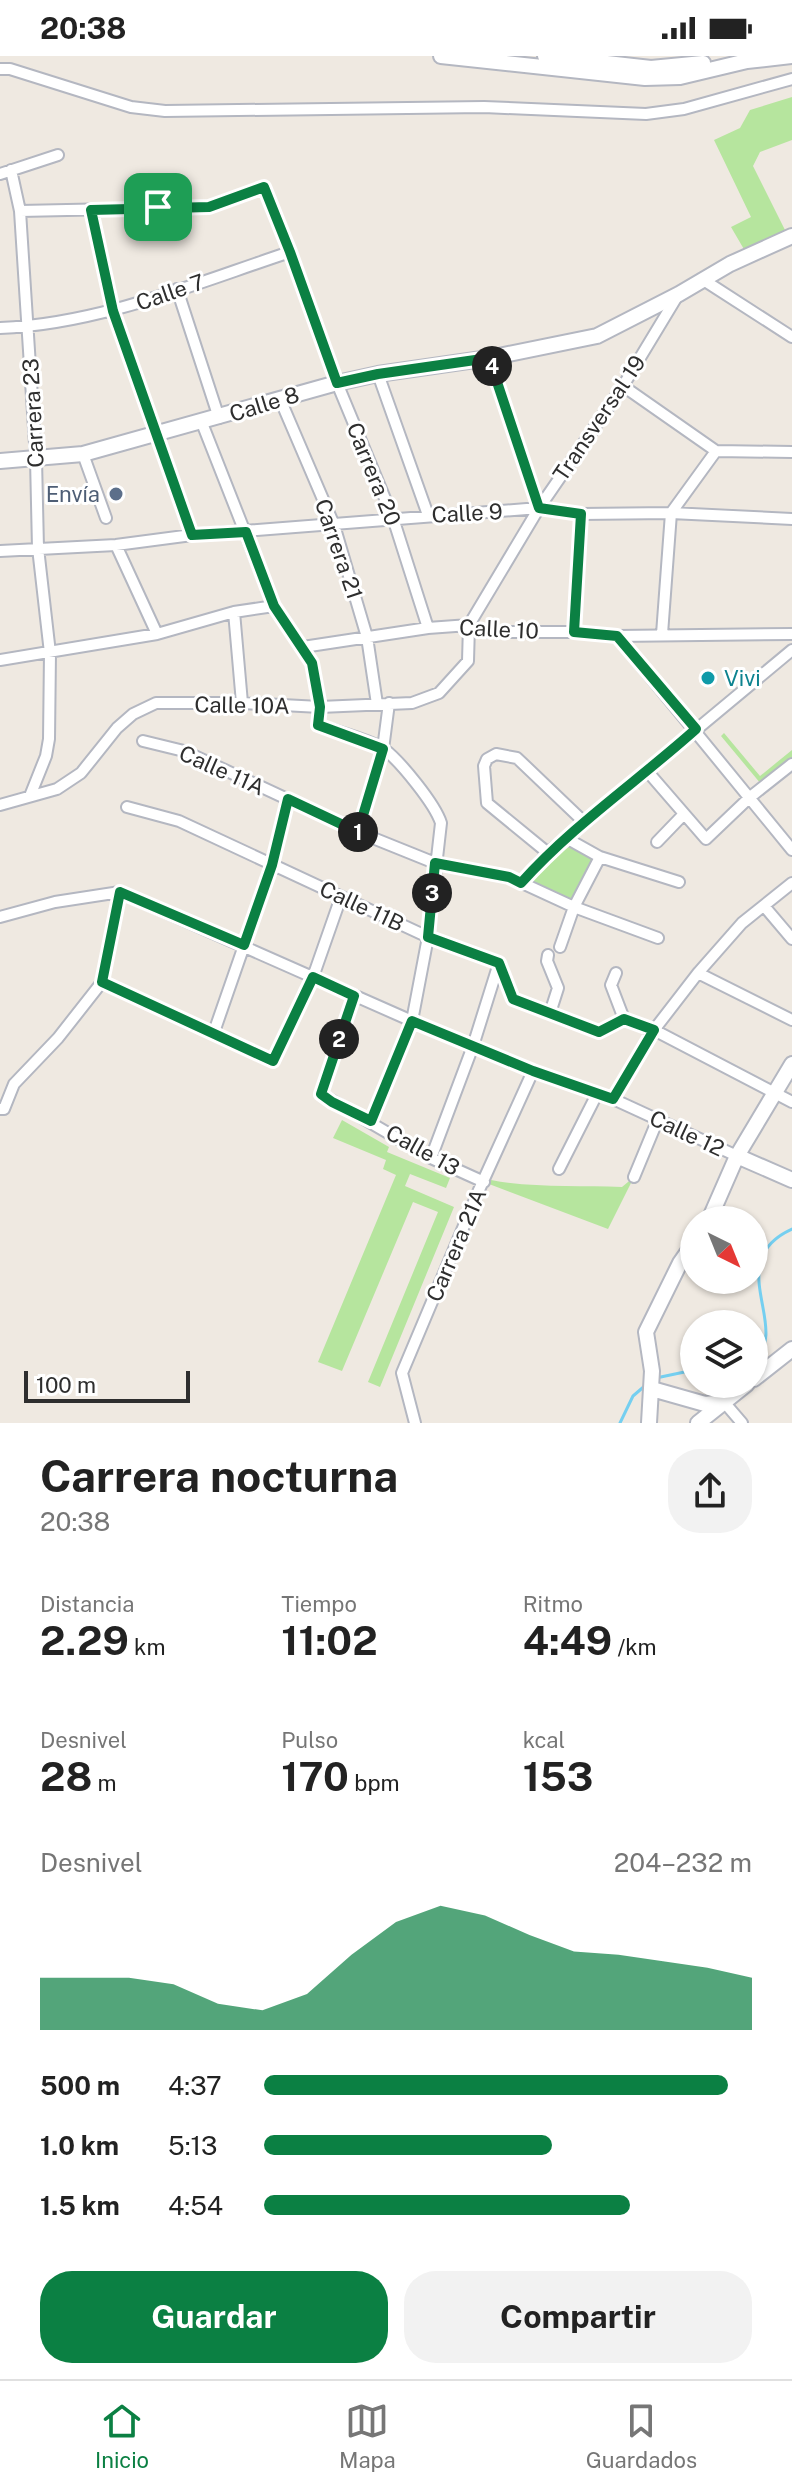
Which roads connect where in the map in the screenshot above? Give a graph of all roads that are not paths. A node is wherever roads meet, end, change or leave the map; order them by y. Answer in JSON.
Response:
{"nodes":[{"id":1,"x":441,"y":56,"type":"edge"},
{"id":2,"x":545,"y":56,"type":"edge"},
{"id":3,"x":726,"y":56,"type":"edge"},
{"id":4,"x":792,"y":56,"type":"edge"},
{"id":5,"x":0,"y":69,"type":"edge"},
{"id":6,"x":792,"y":79,"type":"edge"},
{"id":7,"x":58,"y":155,"type":"dead end"},
{"id":8,"x":6,"y":172,"type":"edge"},
{"id":9,"x":91,"y":210,"type":"junction"},
{"id":10,"x":20,"y":211,"type":"junction"},
{"id":11,"x":791,"y":238,"type":"edge"},
{"id":12,"x":290,"y":252,"type":"junction"},
{"id":13,"x":702,"y":279,"type":"junction"},
{"id":14,"x":177,"y":289,"type":"junction"},
{"id":15,"x":679,"y":294,"type":"junction"},
{"id":16,"x":113,"y":311,"type":"junction"},
{"id":17,"x":29,"y":327,"type":"junction"},
{"id":18,"x":0,"y":328,"type":"edge"},
{"id":19,"x":792,"y":337,"type":"edge"},
{"id":20,"x":489,"y":358,"type":"junction"},
{"id":21,"x":378,"y":374,"type":"junction"},
{"id":22,"x":337,"y":383,"type":"junction"},
{"id":23,"x":623,"y":386,"type":"junction"},
{"id":24,"x":280,"y":399,"type":"junction"},
{"id":25,"x":219,"y":418,"type":"junction"},
{"id":26,"x":202,"y":423,"type":"junction"},
{"id":27,"x":156,"y":435,"type":"junction"},
{"id":28,"x":716,"y":451,"type":"junction"},
{"id":29,"x":792,"y":452,"type":"edge"},
{"id":30,"x":83,"y":454,"type":"junction"},
{"id":31,"x":36,"y":459,"type":"junction"},
{"id":32,"x":0,"y":461,"type":"edge"},
{"id":33,"x":539,"y":508,"type":"junction"},
{"id":34,"x":671,"y":513,"type":"junction"},
{"id":35,"x":581,"y":514,"type":"junction"},
{"id":36,"x":428,"y":515,"type":"junction"},
{"id":37,"x":106,"y":518,"type":"dead end"},
{"id":38,"x":393,"y":518,"type":"junction"},
{"id":39,"x":792,"y":519,"type":"edge"},
{"id":40,"x":334,"y":525,"type":"junction"},
{"id":41,"x":246,"y":532,"type":"junction"},
{"id":42,"x":192,"y":535,"type":"junction"},
{"id":43,"x":116,"y":545,"type":"junction"},
{"id":44,"x":38,"y":548,"type":"junction"},
{"id":45,"x":0,"y":551,"type":"edge"},
{"id":46,"x":274,"y":606,"type":"junction"},
{"id":47,"x":234,"y":612,"type":"junction"},
{"id":48,"x":469,"y":625,"type":"junction"},
{"id":49,"x":428,"y":628,"type":"junction"},
{"id":50,"x":574,"y":632,"type":"junction"},
{"id":51,"x":157,"y":634,"type":"junction"},
{"id":52,"x":662,"y":634,"type":"junction"},
{"id":53,"x":792,"y":634,"type":"edge"},
{"id":54,"x":617,"y":636,"type":"junction"},
{"id":55,"x":367,"y":637,"type":"junction"},
{"id":56,"x":303,"y":647,"type":"junction"},
{"id":57,"x":792,"y":650,"type":"edge"},
{"id":58,"x":50,"y":653,"type":"junction"},
{"id":59,"x":0,"y":660,"type":"edge"},
{"id":60,"x":242,"y":703,"type":"junction"},
{"id":61,"x":383,"y":704,"type":"junction"},
{"id":62,"x":320,"y":707,"type":"junction"},
{"id":63,"x":696,"y":729,"type":"junction"},
{"id":64,"x":143,"y":741,"type":"dead end"},
{"id":65,"x":383,"y":749,"type":"junction"},
{"id":66,"x":792,"y":764,"type":"edge"},
{"id":67,"x":648,"y":772,"type":"junction"},
{"id":68,"x":30,"y":796,"type":"junction"},
{"id":69,"x":749,"y":798,"type":"junction"},
{"id":70,"x":288,"y":799,"type":"junction"},
{"id":71,"x":0,"y":805,"type":"edge"},
{"id":72,"x":127,"y":807,"type":"dead end"},
{"id":73,"x":683,"y":815,"type":"junction"},
{"id":74,"x":584,"y":822,"type":"junction"},
{"id":75,"x":358,"y":832,"type":"junction"},
{"id":76,"x":566,"y":838,"type":"junction"},
{"id":77,"x":657,"y":842,"type":"dead end"},
{"id":78,"x":792,"y":850,"type":"edge"},
{"id":79,"x":548,"y":853,"type":"junction"},
{"id":80,"x":600,"y":857,"type":"junction"},
{"id":81,"x":435,"y":863,"type":"junction"},
{"id":82,"x":272,"y":865,"type":"junction"},
{"id":83,"x":679,"y":882,"type":"dead end"},
{"id":84,"x":521,"y":883,"type":"junction"},
{"id":85,"x":792,"y":883,"type":"edge"},
{"id":86,"x":120,"y":892,"type":"junction"},
{"id":87,"x":341,"y":897,"type":"junction"},
{"id":88,"x":764,"y":906,"type":"junction"},
{"id":89,"x":574,"y":907,"type":"junction"},
{"id":90,"x":0,"y":917,"type":"edge"},
{"id":91,"x":428,"y":937,"type":"junction"},
{"id":92,"x":658,"y":938,"type":"dead end"},
{"id":93,"x":792,"y":939,"type":"edge"},
{"id":94,"x":244,"y":945,"type":"junction"},
{"id":95,"x":560,"y":947,"type":"dead end"},
{"id":96,"x":548,"y":955,"type":"dead end"},
{"id":97,"x":499,"y":963,"type":"junction"},
{"id":98,"x":616,"y":973,"type":"dead end"},
{"id":99,"x":698,"y":973,"type":"junction"},
{"id":100,"x":313,"y":977,"type":"junction"},
{"id":101,"x":102,"y":982,"type":"junction"},
{"id":102,"x":354,"y":996,"type":"junction"},
{"id":103,"x":550,"y":1013,"type":"junction"},
{"id":104,"x":624,"y":1019,"type":"junction"},
{"id":105,"x":792,"y":1020,"type":"edge"},
{"id":106,"x":412,"y":1021,"type":"junction"},
{"id":107,"x":654,"y":1030,"type":"junction"},
{"id":108,"x":214,"y":1032,"type":"junction"},
{"id":109,"x":473,"y":1046,"type":"junction"},
{"id":110,"x":792,"y":1064,"type":"edge"},
{"id":111,"x":533,"y":1071,"type":"junction"},
{"id":112,"x":775,"y":1092,"type":"junction"},
{"id":113,"x":597,"y":1094,"type":"junction"},
{"id":114,"x":613,"y":1099,"type":"junction"},
{"id":115,"x":792,"y":1102,"type":"edge"},
{"id":116,"x":2,"y":1109,"type":"edge"},
{"id":117,"x":658,"y":1119,"type":"junction"},
{"id":118,"x":371,"y":1121,"type":"junction"},
{"id":119,"x":737,"y":1156,"type":"junction"},
{"id":120,"x":431,"y":1158,"type":"junction"},
{"id":121,"x":559,"y":1169,"type":"dead end"},
{"id":122,"x":634,"y":1177,"type":"dead end"},
{"id":123,"x":792,"y":1180,"type":"edge"},
{"id":124,"x":484,"y":1182,"type":"junction"},
{"id":125,"x":715,"y":1206,"type":"edge"},
{"id":126,"x":680,"y":1263,"type":"edge"},
{"id":127,"x":792,"y":1349,"type":"edge"},
{"id":128,"x":768,"y":1368,"type":"edge"},
{"id":129,"x":652,"y":1389,"type":"junction"},
{"id":130,"x":729,"y":1398,"type":"edge"},
{"id":131,"x":724,"y":1402,"type":"junction"},
{"id":132,"x":415,"y":1423,"type":"edge"},
{"id":133,"x":649,"y":1423,"type":"edge"},
{"id":134,"x":698,"y":1423,"type":"edge"},
{"id":135,"x":742,"y":1423,"type":"edge"}],
"edges":[{"from":1,"to":4,"type":"street"},
{"from":2,"to":3,"type":"street"},
{"from":5,"to":6,"type":"street"},
{"from":7,"to":8,"type":"street"},
{"from":8,"to":10,"type":"street","name":"Carrera 23"},
{"from":9,"to":10,"type":"street"},
{"from":9,"to":12,"type":"street","name":"Carrera 20"},
{"from":9,"to":16,"type":"street"},
{"from":10,"to":17,"type":"street","name":"Carrera 23"},
{"from":11,"to":13,"type":"street","name":"Calle 8"},
{"from":12,"to":14,"type":"street","name":"Calle 7"},
{"from":12,"to":22,"type":"street","name":"Carrera 20"},
{"from":13,"to":15,"type":"street","name":"Calle 8"},
{"from":13,"to":19,"type":"street"},
{"from":14,"to":16,"type":"street","name":"Calle 7"},
{"from":14,"to":25,"type":"street"},
{"from":15,"to":20,"type":"street","name":"Calle 8"},
{"from":15,"to":23,"type":"street","name":"Transversal 19"},
{"from":16,"to":17,"type":"street","name":"Calle 7"},
{"from":16,"to":27,"type":"street"},
{"from":17,"to":18,"type":"street","name":"Calle 7"},
{"from":17,"to":31,"type":"street","name":"Carrera 23"},
{"from":20,"to":21,"type":"street","name":"Calle 8"},
{"from":20,"to":33,"type":"street"},
{"from":21,"to":22,"type":"street","name":"Calle 8"},
{"from":21,"to":36,"type":"street"},
{"from":22,"to":24,"type":"street","name":"Calle 8"},
{"from":22,"to":38,"type":"street","name":"Carrera 20"},
{"from":23,"to":28,"type":"street"},
{"from":23,"to":33,"type":"street","name":"Transversal 19"},
{"from":24,"to":25,"type":"street","name":"Calle 8"},
{"from":24,"to":40,"type":"street","name":"Carrera 21"},
{"from":25,"to":26,"type":"street","name":"Calle 8"},
{"from":26,"to":27,"type":"street","name":"Calle 8"},
{"from":26,"to":41,"type":"street"},
{"from":27,"to":30,"type":"street","name":"Calle 8"},
{"from":27,"to":42,"type":"street"},
{"from":28,"to":29,"type":"street"},
{"from":28,"to":34,"type":"street"},
{"from":30,"to":31,"type":"street","name":"Calle 8"},
{"from":30,"to":37,"type":"street"},
{"from":31,"to":32,"type":"street","name":"Calle 8"},
{"from":31,"to":44,"type":"street","name":"Carrera 23"},
{"from":33,"to":35,"type":"street","name":"Calle 9"},
{"from":33,"to":36,"type":"street","name":"Calle 9"},
{"from":33,"to":48,"type":"street","name":"Transversal 19"},
{"from":34,"to":35,"type":"street","name":"Calle 9"},
{"from":34,"to":39,"type":"street","name":"Calle 9"},
{"from":34,"to":52,"type":"street"},
{"from":35,"to":50,"type":"street"},
{"from":36,"to":38,"type":"street","name":"Calle 9"},
{"from":38,"to":40,"type":"street","name":"Calle 9"},
{"from":38,"to":49,"type":"street","name":"Carrera 20"},
{"from":40,"to":41,"type":"street","name":"Calle 9"},
{"from":40,"to":55,"type":"street","name":"Carrera 21"},
{"from":41,"to":42,"type":"street","name":"Calle 9"},
{"from":41,"to":46,"type":"street"},
{"from":42,"to":43,"type":"street","name":"Calle 9"},
{"from":43,"to":44,"type":"street","name":"Calle 9"},
{"from":43,"to":51,"type":"street"},
{"from":44,"to":45,"type":"street","name":"Calle 9"},
{"from":44,"to":58,"type":"street","name":"Carrera 23"},
{"from":46,"to":47,"type":"street"},
{"from":46,"to":56,"type":"street"},
{"from":47,"to":51,"type":"street"},
{"from":47,"to":60,"type":"street"},
{"from":48,"to":49,"type":"street","name":"Calle 10"},
{"from":48,"to":50,"type":"street","name":"Calle 10"},
{"from":48,"to":61,"type":"street","name":"Calle 10A"},
{"from":49,"to":55,"type":"street","name":"Calle 10"},
{"from":50,"to":54,"type":"street","name":"Calle 10"},
{"from":51,"to":58,"type":"street"},
{"from":52,"to":53,"type":"street","name":"Calle 10"},
{"from":52,"to":54,"type":"street","name":"Calle 10"},
{"from":54,"to":63,"type":"street"},
{"from":55,"to":56,"type":"street","name":"Calle 10"},
{"from":55,"to":61,"type":"street","name":"Carrera 21"},
{"from":56,"to":62,"type":"street"},
{"from":57,"to":63,"type":"street"},
{"from":58,"to":59,"type":"street"},
{"from":58,"to":68,"type":"street","name":"Carrera 23"},
{"from":60,"to":62,"type":"street","name":"Calle 10A"},
{"from":60,"to":68,"type":"street","name":"Calle 10A"},
{"from":61,"to":62,"type":"street","name":"Calle 10A"},
{"from":61,"to":65,"type":"street","name":"Carrera 21"},
{"from":62,"to":65,"type":"street"},
{"from":63,"to":67,"type":"street"},
{"from":63,"to":69,"type":"street"},
{"from":64,"to":70,"type":"street","name":"Calle 11A"},
{"from":65,"to":75,"type":"street","name":"Carrera 21"},
{"from":65,"to":81,"type":"street"},
{"from":66,"to":69,"type":"street"},
{"from":67,"to":73,"type":"street"},
{"from":67,"to":74,"type":"street"},
{"from":68,"to":71,"type":"street","name":"Calle 10A"},
{"from":69,"to":73,"type":"street"},
{"from":69,"to":78,"type":"street"},
{"from":70,"to":75,"type":"street","name":"Calle 11A"},
{"from":70,"to":82,"type":"street"},
{"from":72,"to":82,"type":"street","name":"Calle 11B"},
{"from":73,"to":77,"type":"street"},
{"from":74,"to":76,"type":"street"},
{"from":74,"to":79,"type":"street"},
{"from":75,"to":81,"type":"street","name":"Calle 11A"},
{"from":76,"to":79,"type":"street"},
{"from":76,"to":80,"type":"street"},
{"from":79,"to":84,"type":"street"},
{"from":80,"to":83,"type":"street"},
{"from":80,"to":89,"type":"street"},
{"from":81,"to":84,"type":"street","name":"Calle 11A"},
{"from":81,"to":91,"type":"street"},
{"from":82,"to":87,"type":"street","name":"Calle 11B"},
{"from":82,"to":94,"type":"street"},
{"from":84,"to":89,"type":"street","name":"Calle 11A"},
{"from":85,"to":88,"type":"street"},
{"from":86,"to":90,"type":"street"},
{"from":86,"to":94,"type":"street","name":"Calle 12"},
{"from":86,"to":101,"type":"street"},
{"from":87,"to":91,"type":"street","name":"Calle 11B"},
{"from":87,"to":100,"type":"street"},
{"from":88,"to":93,"type":"street"},
{"from":88,"to":99,"type":"street"},
{"from":89,"to":92,"type":"street","name":"Calle 11A"},
{"from":89,"to":95,"type":"street"},
{"from":91,"to":97,"type":"street","name":"Calle 11B"},
{"from":91,"to":106,"type":"street"},
{"from":94,"to":100,"type":"street","name":"Calle 12"},
{"from":94,"to":108,"type":"street"},
{"from":96,"to":103,"type":"street"},
{"from":97,"to":103,"type":"street"},
{"from":97,"to":109,"type":"street"},
{"from":98,"to":104,"type":"street"},
{"from":99,"to":105,"type":"street"},
{"from":99,"to":107,"type":"street"},
{"from":100,"to":102,"type":"street","name":"Calle 12"},
{"from":100,"to":108,"type":"street"},
{"from":101,"to":108,"type":"street"},
{"from":101,"to":116,"type":"street"},
{"from":102,"to":106,"type":"street","name":"Calle 12"},
{"from":102,"to":118,"type":"street","name":"Calle 13"},
{"from":103,"to":104,"type":"street"},
{"from":104,"to":107,"type":"street"},
{"from":106,"to":109,"type":"street","name":"Calle 12"},
{"from":106,"to":118,"type":"street"},
{"from":107,"to":112,"type":"street"},
{"from":107,"to":114,"type":"street"},
{"from":109,"to":111,"type":"street","name":"Calle 12"},
{"from":109,"to":120,"type":"street"},
{"from":110,"to":112,"type":"street"},
{"from":111,"to":113,"type":"street","name":"Calle 12"},
{"from":111,"to":124,"type":"street","name":"Carrera 21A"},
{"from":112,"to":115,"type":"street"},
{"from":112,"to":119,"type":"street"},
{"from":113,"to":114,"type":"street","name":"Calle 12"},
{"from":113,"to":121,"type":"street"},
{"from":114,"to":117,"type":"street","name":"Calle 12"},
{"from":117,"to":119,"type":"street","name":"Calle 12"},
{"from":117,"to":122,"type":"street"},
{"from":118,"to":120,"type":"street","name":"Calle 13"},
{"from":119,"to":123,"type":"street","name":"Calle 12"},
{"from":119,"to":125,"type":"street"},
{"from":120,"to":124,"type":"street","name":"Calle 13"},
{"from":124,"to":132,"type":"street","name":"Carrera 21A"},
{"from":126,"to":129,"type":"street"},
{"from":127,"to":128,"type":"street"},
{"from":129,"to":131,"type":"street"},
{"from":129,"to":133,"type":"street"},
{"from":130,"to":131,"type":"street"},
{"from":131,"to":134,"type":"street"},
{"from":131,"to":135,"type":"street"}]}
